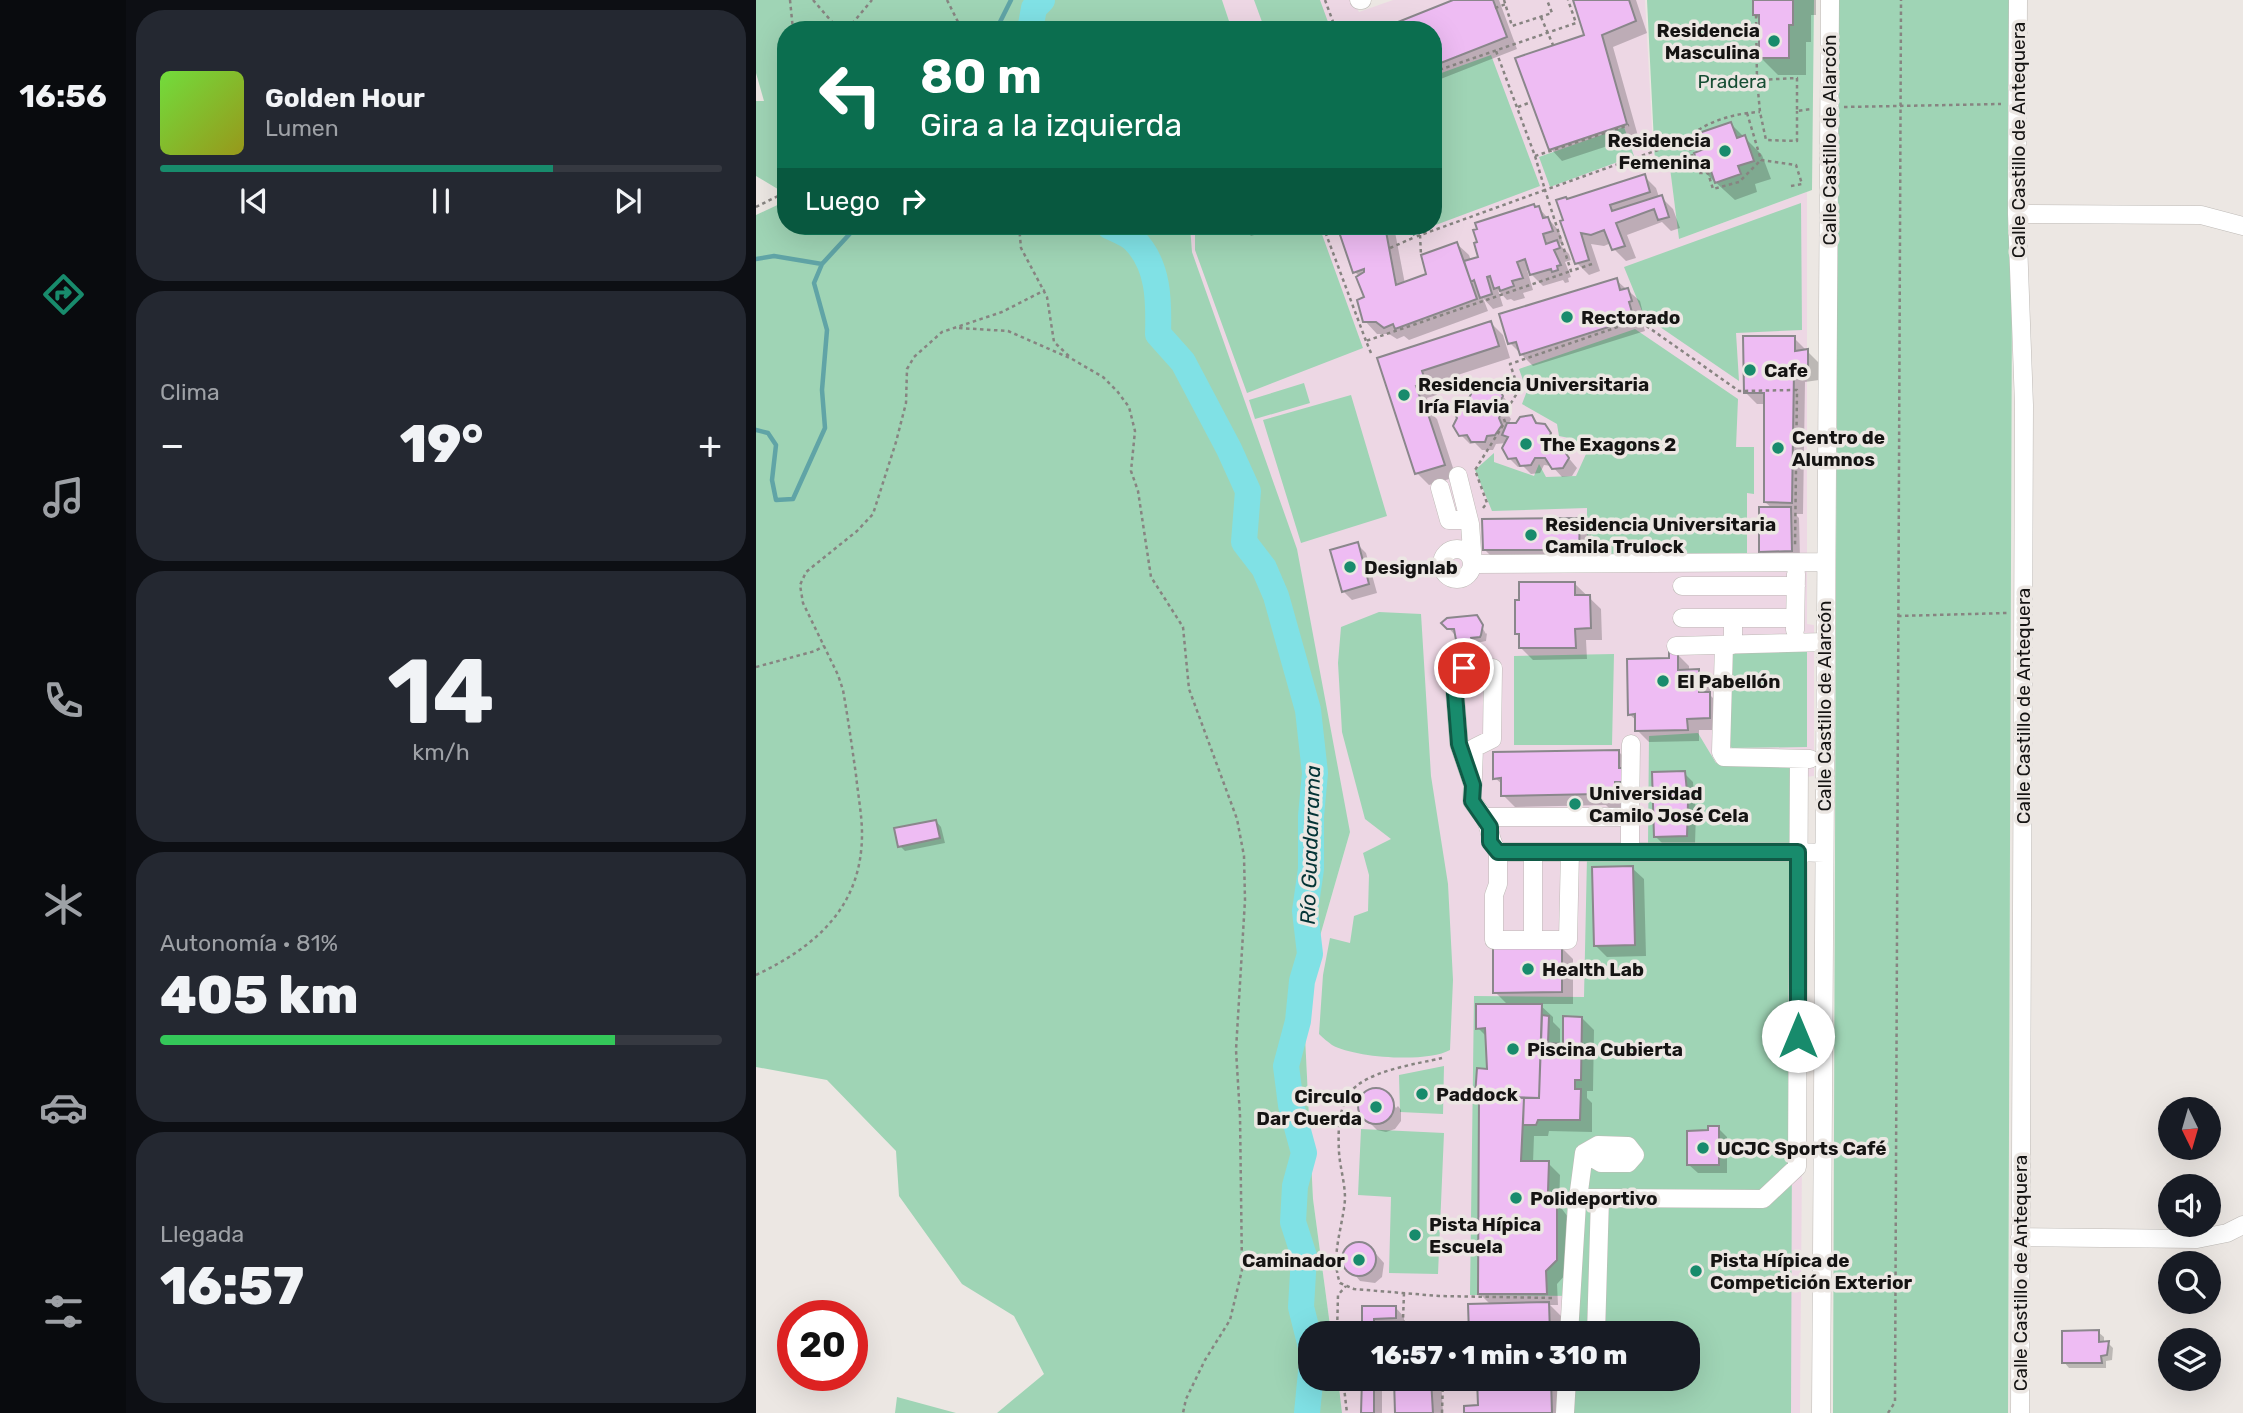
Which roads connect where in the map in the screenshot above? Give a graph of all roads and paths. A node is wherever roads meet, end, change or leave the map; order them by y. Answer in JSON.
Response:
{"nodes":[{"id":1,"x":790,"y":0,"type":"edge"},
{"id":2,"x":813,"y":0,"type":"edge"},
{"id":3,"x":872,"y":0,"type":"edge"},
{"id":4,"x":947,"y":0,"type":"edge"},
{"id":5,"x":1325,"y":0,"type":"edge"},
{"id":6,"x":1547,"y":0,"type":"edge"},
{"id":7,"x":1568,"y":0,"type":"edge"},
{"id":8,"x":1830,"y":0,"type":"edge"},
{"id":9,"x":1901,"y":0,"type":"edge"},
{"id":10,"x":2018,"y":0,"type":"edge"},
{"id":11,"x":1505,"y":2,"type":"edge"},
{"id":12,"x":1496,"y":8,"type":"dead end"},
{"id":13,"x":1756,"y":15,"type":"dead end"},
{"id":14,"x":1541,"y":17,"type":"junction"},
{"id":15,"x":792,"y":21,"type":"edge"},
{"id":16,"x":832,"y":21,"type":"edge"},
{"id":17,"x":854,"y":21,"type":"edge"},
{"id":18,"x":958,"y":21,"type":"edge"},
{"id":19,"x":1333,"y":21,"type":"edge"},
{"id":20,"x":1548,"y":33,"type":"junction"},
{"id":21,"x":1552,"y":45,"type":"dead end"},
{"id":22,"x":1496,"y":51,"type":"junction"},
{"id":23,"x":1442,"y":69,"type":"edge"},
{"id":24,"x":1757,"y":80,"type":"junction"},
{"id":25,"x":1531,"y":102,"type":"dead end"},
{"id":26,"x":2018,"y":104,"type":"junction"},
{"id":27,"x":1900,"y":105,"type":"junction"},
{"id":28,"x":1517,"y":107,"type":"junction"},
{"id":29,"x":1821,"y":108,"type":"junction"},
{"id":30,"x":1797,"y":111,"type":"junction"},
{"id":31,"x":1759,"y":112,"type":"junction"},
{"id":32,"x":1747,"y":113,"type":"junction"},
{"id":33,"x":1629,"y":125,"type":"dead end"},
{"id":34,"x":1686,"y":140,"type":"junction"},
{"id":35,"x":1535,"y":156,"type":"junction"},
{"id":36,"x":1761,"y":160,"type":"junction"},
{"id":37,"x":1791,"y":186,"type":"dead end"},
{"id":38,"x":1545,"y":190,"type":"junction"},
{"id":39,"x":777,"y":196,"type":"edge"},
{"id":40,"x":756,"y":207,"type":"edge"},
{"id":41,"x":2017,"y":214,"type":"junction"},
{"id":42,"x":2243,"y":226,"type":"edge"},
{"id":43,"x":1442,"y":227,"type":"edge"},
{"id":44,"x":1020,"y":235,"type":"edge"},
{"id":45,"x":1326,"y":235,"type":"edge"},
{"id":46,"x":1420,"y":235,"type":"joint"},
{"id":47,"x":1415,"y":237,"type":"joint"},
{"id":48,"x":1390,"y":248,"type":"dead end"},
{"id":49,"x":1421,"y":255,"type":"dead end"},
{"id":50,"x":1592,"y":264,"type":"dead end"},
{"id":51,"x":1571,"y":271,"type":"junction"},
{"id":52,"x":1045,"y":289,"type":"junction"},
{"id":53,"x":959,"y":328,"type":"junction"},
{"id":54,"x":1366,"y":341,"type":"junction"},
{"id":55,"x":1371,"y":353,"type":"dead end"},
{"id":56,"x":1072,"y":359,"type":"junction"},
{"id":57,"x":1458,"y":476,"type":"dead end"},
{"id":58,"x":1440,"y":488,"type":"dead end"},
{"id":59,"x":1475,"y":515,"type":"junction"},
{"id":60,"x":1825,"y":562,"type":"junction"},
{"id":61,"x":1796,"y":563,"type":"junction"},
{"id":62,"x":1682,"y":586,"type":"dead end"},
{"id":63,"x":1796,"y":586,"type":"junction"},
{"id":64,"x":2024,"y":612,"type":"junction"},
{"id":65,"x":1898,"y":616,"type":"junction"},
{"id":66,"x":1682,"y":618,"type":"dead end"},
{"id":67,"x":1733,"y":618,"type":"junction"},
{"id":68,"x":1795,"y":618,"type":"junction"},
{"id":69,"x":1825,"y":642,"type":"junction"},
{"id":70,"x":1795,"y":644,"type":"junction"},
{"id":71,"x":1728,"y":645,"type":"junction"},
{"id":72,"x":824,"y":646,"type":"junction"},
{"id":73,"x":1676,"y":646,"type":"dead end"},
{"id":74,"x":756,"y":667,"type":"edge"},
{"id":75,"x":1631,"y":744,"type":"dead end"},
{"id":76,"x":1799,"y":759,"type":"junction"},
{"id":77,"x":1824,"y":759,"type":"junction"},
{"id":78,"x":1473,"y":785,"type":"junction"},
{"id":79,"x":1484,"y":817,"type":"junction"},
{"id":80,"x":1630,"y":817,"type":"junction"},
{"id":81,"x":1498,"y":852,"type":"junction"},
{"id":82,"x":1533,"y":852,"type":"junction"},
{"id":83,"x":1570,"y":852,"type":"junction"},
{"id":84,"x":1630,"y":852,"type":"junction"},
{"id":85,"x":1798,"y":852,"type":"junction"},
{"id":86,"x":1824,"y":853,"type":"junction"},
{"id":87,"x":1533,"y":940,"type":"junction"},
{"id":88,"x":756,"y":975,"type":"edge"},
{"id":89,"x":1442,"y":1058,"type":"dead end"},
{"id":90,"x":1584,"y":1153,"type":"dead end"},
{"id":91,"x":1592,"y":1198,"type":"junction"},
{"id":92,"x":2243,"y":1225,"type":"edge"},
{"id":93,"x":2020,"y":1237,"type":"junction"},
{"id":94,"x":1346,"y":1286,"type":"junction"},
{"id":95,"x":1404,"y":1293,"type":"junction"},
{"id":96,"x":1572,"y":1298,"type":"junction"},
{"id":97,"x":1337,"y":1321,"type":"edge"},
{"id":98,"x":1404,"y":1321,"type":"edge"},
{"id":99,"x":1570,"y":1321,"type":"edge"},
{"id":100,"x":1596,"y":1321,"type":"edge"},
{"id":101,"x":1344,"y":1391,"type":"edge"},
{"id":102,"x":1442,"y":1391,"type":"edge"},
{"id":103,"x":1566,"y":1391,"type":"edge"},
{"id":104,"x":1183,"y":1413,"type":"edge"},
{"id":105,"x":1347,"y":1413,"type":"edge"},
{"id":106,"x":1441,"y":1413,"type":"edge"},
{"id":107,"x":1565,"y":1413,"type":"edge"},
{"id":108,"x":1821,"y":1413,"type":"edge"},
{"id":109,"x":1888,"y":1413,"type":"edge"},
{"id":110,"x":2020,"y":1413,"type":"edge"}],
"edges":[{"from":1,"to":15,"type":"path"},
{"from":2,"to":16,"type":"path"},
{"from":3,"to":17,"type":"path"},
{"from":4,"to":18,"type":"path"},
{"from":5,"to":19,"type":"path"},
{"from":6,"to":14,"type":"path"},
{"from":7,"to":20,"type":"path"},
{"from":8,"to":29,"type":"street","name":"Calle Castillo de Alarcón"},
{"from":9,"to":27,"type":"path"},
{"from":10,"to":26,"type":"street","name":"Calle Castillo de Antequera"},
{"from":11,"to":12,"type":"path"},
{"from":11,"to":14,"type":"path"},
{"from":13,"to":24,"type":"path"},
{"from":14,"to":20,"type":"path"},
{"from":20,"to":21,"type":"path"},
{"from":20,"to":22,"type":"path"},
{"from":22,"to":23,"type":"path"},
{"from":22,"to":28,"type":"path"},
{"from":24,"to":30,"type":"path"},
{"from":24,"to":31,"type":"path"},
{"from":25,"to":28,"type":"path"},
{"from":26,"to":27,"type":"path"},
{"from":26,"to":41,"type":"street","name":"Calle Castillo de Antequera"},
{"from":27,"to":29,"type":"path"},
{"from":27,"to":65,"type":"path"},
{"from":28,"to":35,"type":"path"},
{"from":29,"to":30,"type":"path"},
{"from":29,"to":60,"type":"street","name":"Calle Castillo de Alarcón"},
{"from":30,"to":31,"type":"path"},
{"from":31,"to":32,"type":"path"},
{"from":32,"to":34,"type":"path"},
{"from":32,"to":36,"type":"path"},
{"from":33,"to":35,"type":"path"},
{"from":34,"to":36,"type":"path"},
{"from":34,"to":38,"type":"path"},
{"from":35,"to":38,"type":"path"},
{"from":36,"to":37,"type":"path"},
{"from":38,"to":43,"type":"path"},
{"from":38,"to":51,"type":"path"},
{"from":39,"to":40,"type":"path"},
{"from":41,"to":42,"type":"street"},
{"from":41,"to":64,"type":"street","name":"Calle Castillo de Antequera"},
{"from":44,"to":52,"type":"path"},
{"from":45,"to":54,"type":"path"},
{"from":46,"to":47,"type":"path"},
{"from":46,"to":49,"type":"path"},
{"from":47,"to":48,"type":"path"},
{"from":50,"to":51,"type":"path"},
{"from":51,"to":54,"type":"path"},
{"from":52,"to":53,"type":"path"},
{"from":52,"to":56,"type":"path"},
{"from":53,"to":56,"type":"path"},
{"from":53,"to":72,"type":"path"},
{"from":54,"to":55,"type":"path"},
{"from":56,"to":104,"type":"path"},
{"from":57,"to":59,"type":"street"},
{"from":58,"to":59,"type":"street"},
{"from":59,"to":61,"type":"street"},
{"from":59,"to":61,"type":"path"},
{"from":60,"to":61,"type":"street"},
{"from":60,"to":69,"type":"street","name":"Calle Castillo de Alarcón"},
{"from":61,"to":63,"type":"street"},
{"from":62,"to":63,"type":"street"},
{"from":63,"to":68,"type":"street"},
{"from":64,"to":65,"type":"path"},
{"from":64,"to":93,"type":"street","name":"Calle Castillo de Antequera"},
{"from":65,"to":109,"type":"path"},
{"from":66,"to":67,"type":"street"},
{"from":67,"to":68,"type":"street"},
{"from":67,"to":71,"type":"street"},
{"from":68,"to":70,"type":"street"},
{"from":69,"to":70,"type":"street"},
{"from":69,"to":77,"type":"street","name":"Calle Castillo de Alarcón"},
{"from":70,"to":71,"type":"street"},
{"from":71,"to":73,"type":"street"},
{"from":71,"to":76,"type":"street"},
{"from":72,"to":74,"type":"path"},
{"from":72,"to":88,"type":"path"},
{"from":75,"to":80,"type":"street"},
{"from":76,"to":77,"type":"street"},
{"from":76,"to":85,"type":"street"},
{"from":77,"to":86,"type":"street","name":"Calle Castillo de Alarcón"},
{"from":78,"to":78,"type":"street"},
{"from":78,"to":79,"type":"street"},
{"from":79,"to":80,"type":"street"},
{"from":79,"to":81,"type":"street"},
{"from":80,"to":84,"type":"street"},
{"from":81,"to":82,"type":"street"},
{"from":81,"to":87,"type":"street"},
{"from":82,"to":83,"type":"street"},
{"from":82,"to":87,"type":"street"},
{"from":83,"to":84,"type":"street"},
{"from":83,"to":87,"type":"street"},
{"from":84,"to":85,"type":"street"},
{"from":85,"to":86,"type":"street"},
{"from":85,"to":91,"type":"street"},
{"from":86,"to":108,"type":"street","name":"Calle Castillo de Alarcón"},
{"from":89,"to":94,"type":"path"},
{"from":90,"to":91,"type":"street"},
{"from":91,"to":96,"type":"street"},
{"from":91,"to":100,"type":"street"},
{"from":92,"to":93,"type":"street"},
{"from":93,"to":110,"type":"street","name":"Calle Castillo de Antequera"},
{"from":94,"to":95,"type":"path"},
{"from":94,"to":97,"type":"path"},
{"from":95,"to":96,"type":"path"},
{"from":95,"to":98,"type":"path"},
{"from":96,"to":99,"type":"street"},
{"from":101,"to":105,"type":"path"},
{"from":102,"to":106,"type":"path"},
{"from":103,"to":107,"type":"street"}]}
